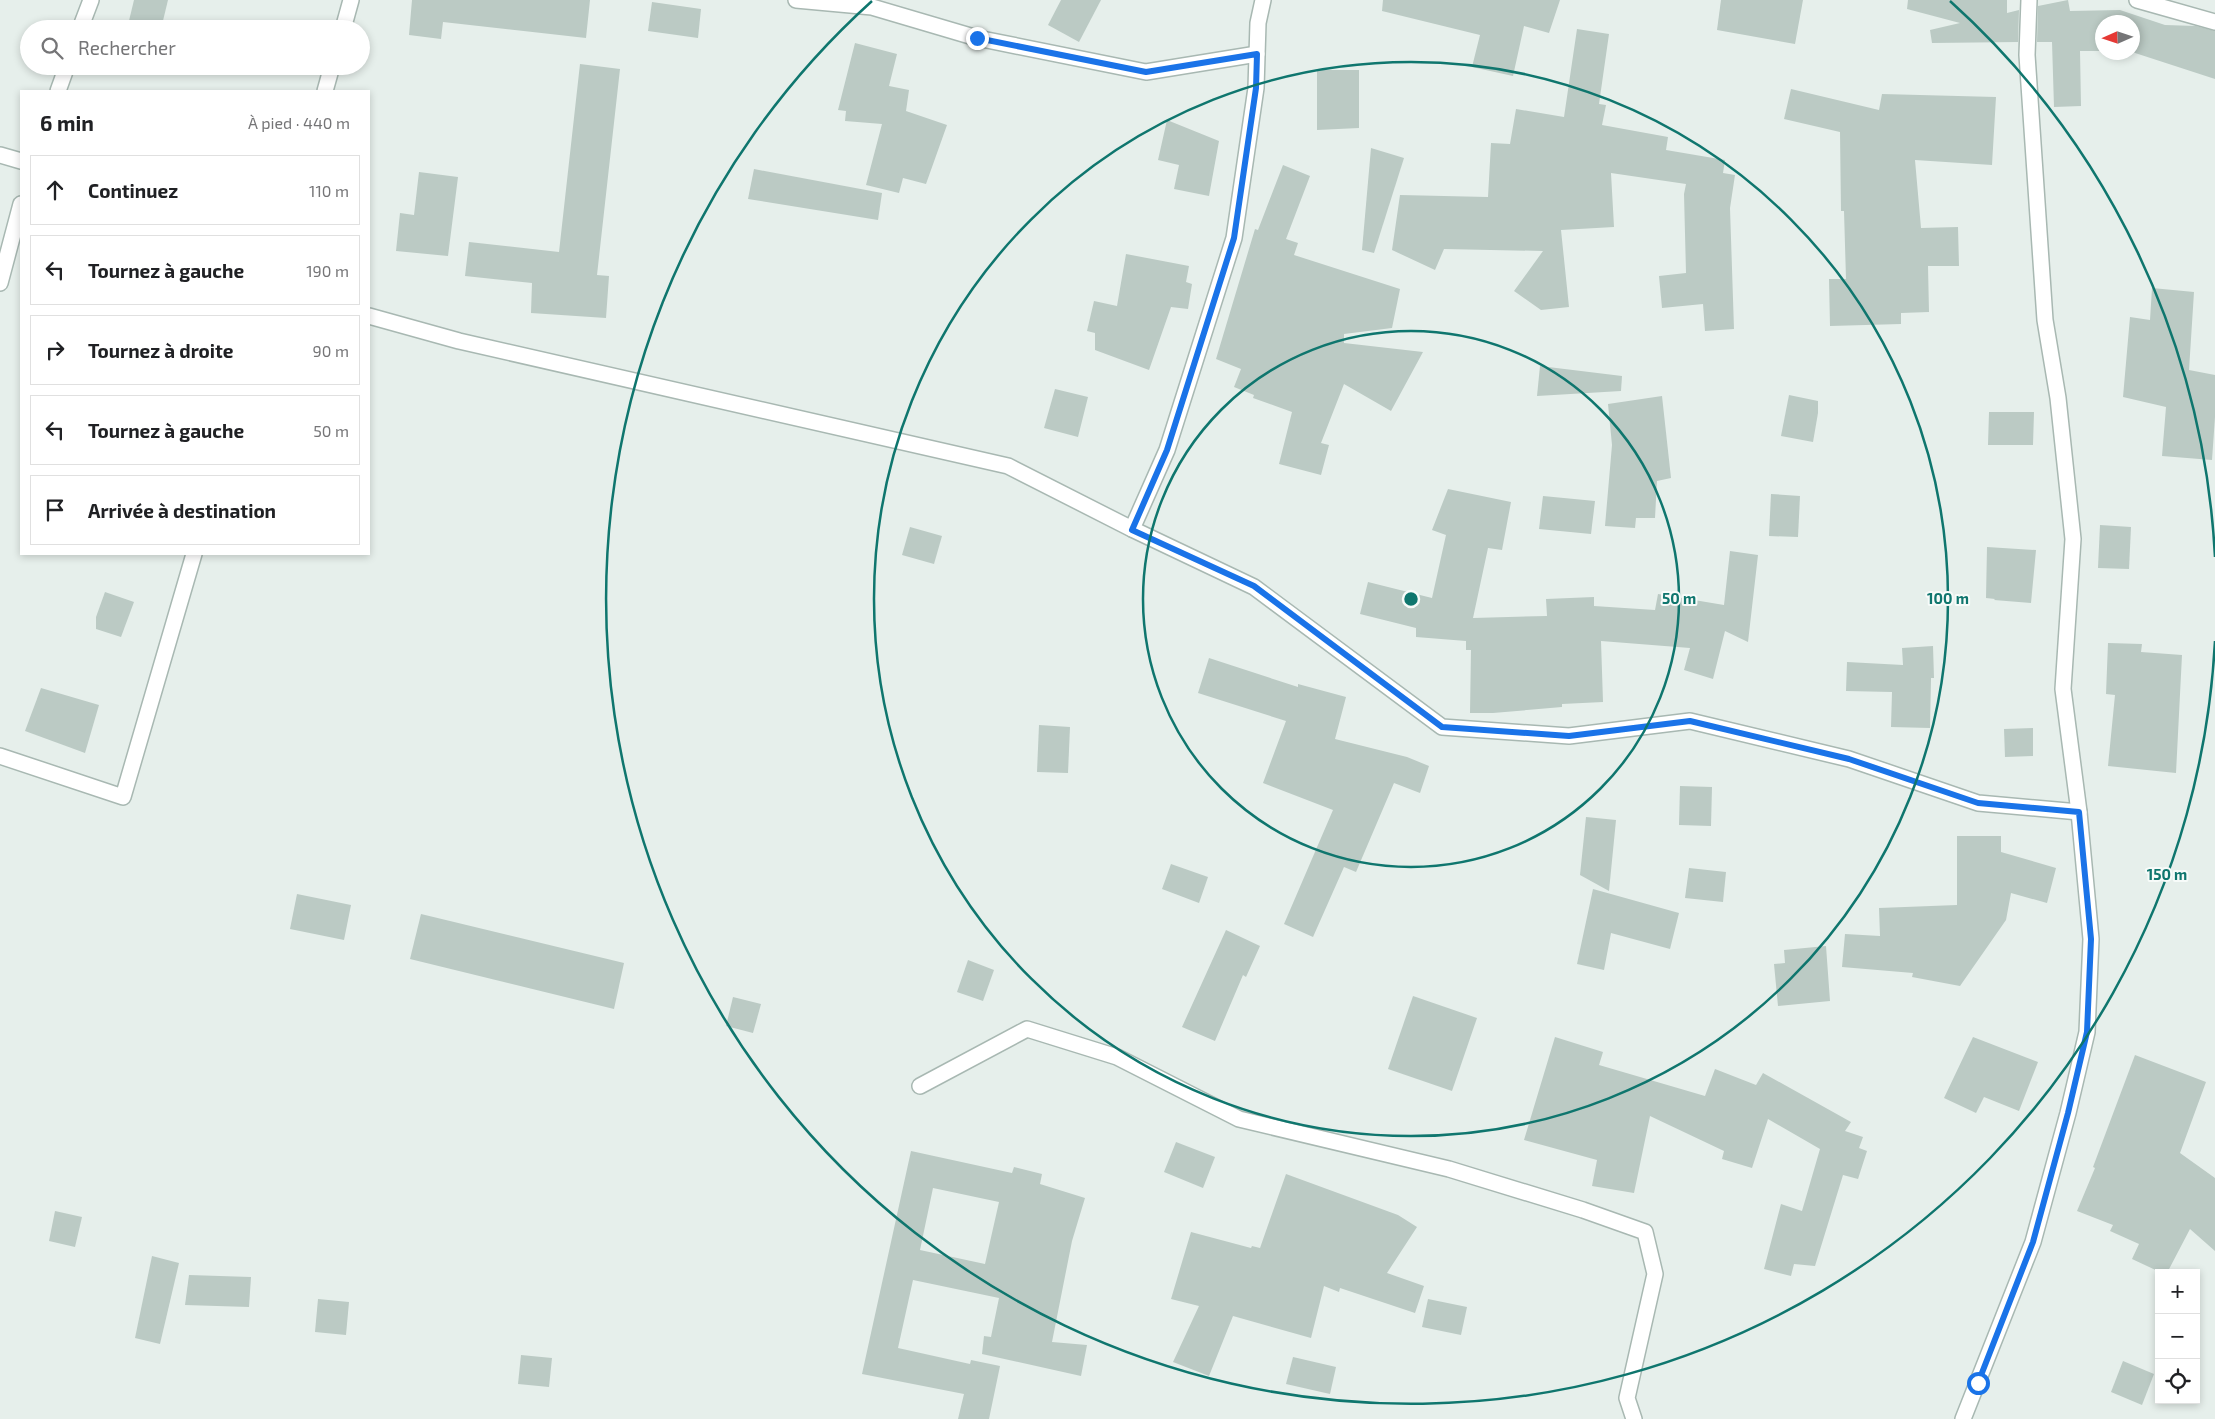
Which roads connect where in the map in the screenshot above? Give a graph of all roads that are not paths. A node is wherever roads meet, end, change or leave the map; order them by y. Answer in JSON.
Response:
{"nodes":[{"id":1,"x":91,"y":0,"type":"edge"},
{"id":2,"x":351,"y":0,"type":"edge"},
{"id":3,"x":796,"y":0,"type":"edge"},
{"id":4,"x":1264,"y":0,"type":"edge"},
{"id":5,"x":2030,"y":0,"type":"edge"},
{"id":6,"x":2137,"y":0,"type":"edge"},
{"id":7,"x":83,"y":20,"type":"edge"},
{"id":8,"x":345,"y":20,"type":"edge"},
{"id":9,"x":2215,"y":22,"type":"edge"},
{"id":10,"x":1257,"y":54,"type":"junction"},
{"id":11,"x":64,"y":75,"type":"edge"},
{"id":12,"x":329,"y":75,"type":"edge"},
{"id":13,"x":58,"y":90,"type":"edge"},
{"id":14,"x":325,"y":90,"type":"edge"},
{"id":15,"x":0,"y":155,"type":"edge"},
{"id":16,"x":20,"y":162,"type":"edge"},
{"id":17,"x":20,"y":208,"type":"edge"},
{"id":18,"x":0,"y":283,"type":"edge"},
{"id":19,"x":370,"y":316,"type":"edge"},
{"id":20,"x":1132,"y":530,"type":"junction"},
{"id":21,"x":194,"y":555,"type":"edge"},
{"id":22,"x":0,"y":756,"type":"edge"},
{"id":23,"x":2079,"y":812,"type":"junction"},
{"id":24,"x":920,"y":1086,"type":"dead end"},
{"id":25,"x":1634,"y":1419,"type":"edge"},
{"id":26,"x":1962,"y":1419,"type":"edge"}],
"edges":[{"from":1,"to":7,"type":"street"},
{"from":2,"to":8,"type":"street"},
{"from":3,"to":10,"type":"street"},
{"from":4,"to":10,"type":"street"},
{"from":5,"to":23,"type":"street"},
{"from":6,"to":9,"type":"street"},
{"from":10,"to":20,"type":"street"},
{"from":11,"to":13,"type":"street"},
{"from":12,"to":14,"type":"street"},
{"from":15,"to":16,"type":"street"},
{"from":17,"to":18,"type":"street"},
{"from":19,"to":20,"type":"street"},
{"from":20,"to":23,"type":"street"},
{"from":21,"to":22,"type":"street"},
{"from":23,"to":26,"type":"street"},
{"from":24,"to":25,"type":"street"}]}
